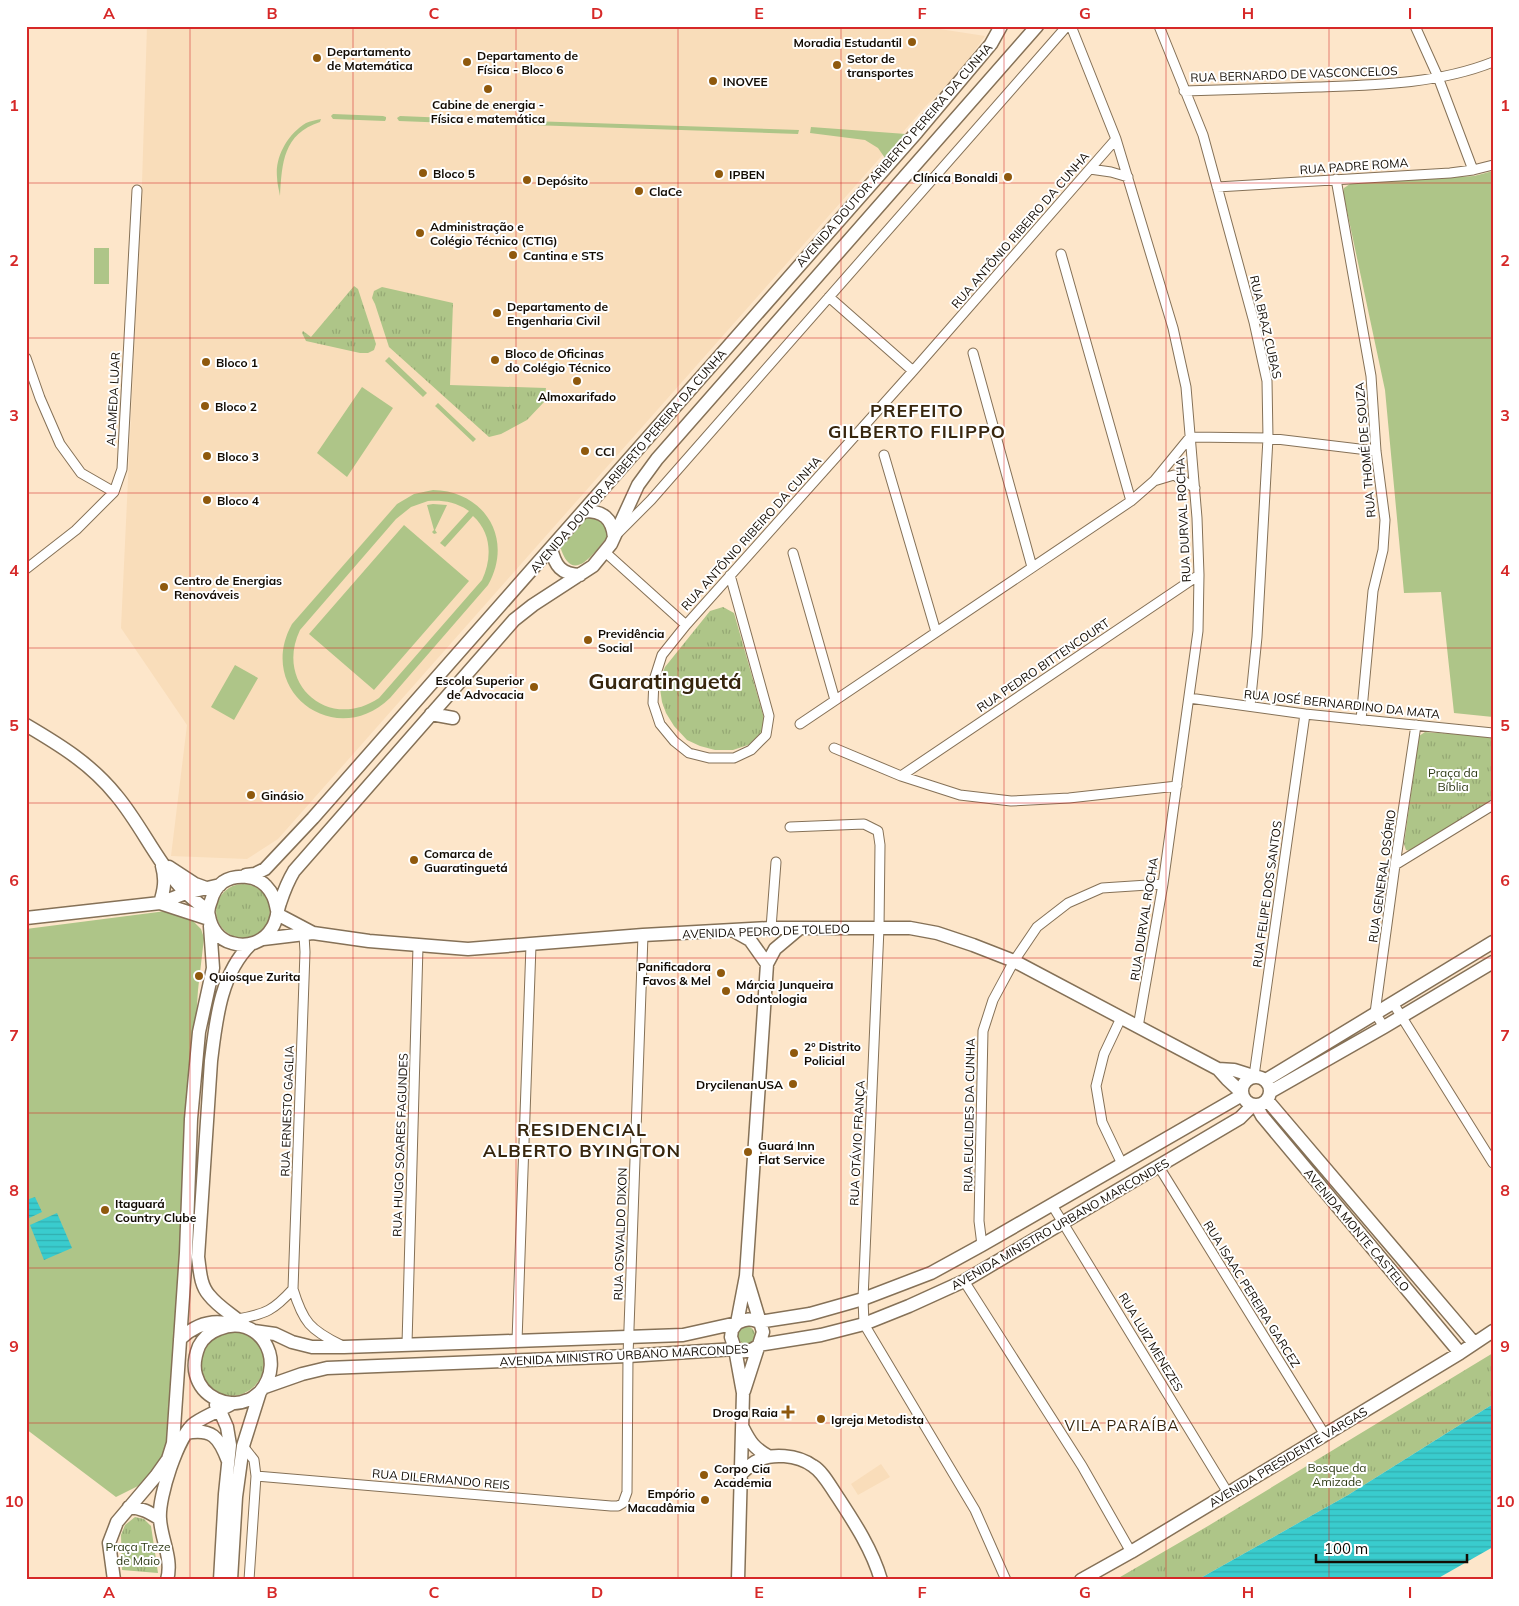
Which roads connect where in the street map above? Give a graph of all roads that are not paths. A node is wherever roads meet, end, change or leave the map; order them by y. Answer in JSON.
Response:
{"nodes":[{"id":1,"x":1001,"y":26,"type":"edge"},
{"id":2,"x":1037,"y":26,"type":"edge"},
{"id":3,"x":1067,"y":26,"type":"edge"},
{"id":4,"x":1071,"y":26,"type":"edge"},
{"id":5,"x":1159,"y":26,"type":"edge"},
{"id":6,"x":1415,"y":26,"type":"edge"},
{"id":7,"x":1493,"y":62,"type":"edge"},
{"id":8,"x":1438,"y":77,"type":"junction"},
{"id":9,"x":1184,"y":91,"type":"junction"},
{"id":10,"x":1116,"y":139,"type":"junction"},
{"id":11,"x":1493,"y":165,"type":"edge"},
{"id":12,"x":1090,"y":169,"type":"junction"},
{"id":13,"x":1473,"y":170,"type":"junction"},
{"id":14,"x":1128,"y":177,"type":"junction"},
{"id":15,"x":1336,"y":180,"type":"junction"},
{"id":16,"x":1217,"y":187,"type":"junction"},
{"id":17,"x":138,"y":190,"type":"dead end"},
{"id":18,"x":1061,"y":254,"type":"dead end"},
{"id":19,"x":829,"y":297,"type":"junction"},
{"id":20,"x":973,"y":353,"type":"dead end"},
{"id":21,"x":26,"y":358,"type":"edge"},
{"id":22,"x":913,"y":371,"type":"junction"},
{"id":23,"x":1190,"y":437,"type":"junction"},
{"id":24,"x":1268,"y":438,"type":"junction"},
{"id":25,"x":1376,"y":451,"type":"junction"},
{"id":26,"x":884,"y":455,"type":"dead end"},
{"id":27,"x":1154,"y":481,"type":"junction"},
{"id":28,"x":1195,"y":488,"type":"junction"},
{"id":29,"x":114,"y":492,"type":"junction"},
{"id":30,"x":1131,"y":501,"type":"junction"},
{"id":31,"x":584,"y":511,"type":"junction"},
{"id":32,"x":614,"y":537,"type":"junction"},
{"id":33,"x":551,"y":548,"type":"junction"},
{"id":34,"x":605,"y":552,"type":"junction"},
{"id":35,"x":793,"y":553,"type":"dead end"},
{"id":36,"x":1032,"y":567,"type":"junction"},
{"id":37,"x":26,"y":570,"type":"edge"},
{"id":38,"x":580,"y":575,"type":"junction"},
{"id":39,"x":730,"y":575,"type":"junction"},
{"id":40,"x":1198,"y":575,"type":"junction"},
{"id":41,"x":686,"y":626,"type":"junction"},
{"id":42,"x":936,"y":632,"type":"junction"},
{"id":43,"x":1189,"y":698,"type":"junction"},
{"id":44,"x":835,"y":700,"type":"junction"},
{"id":45,"x":1250,"y":706,"type":"junction"},
{"id":46,"x":431,"y":714,"type":"junction"},
{"id":47,"x":1305,"y":714,"type":"junction"},
{"id":48,"x":454,"y":718,"type":"dead end"},
{"id":49,"x":1361,"y":720,"type":"junction"},
{"id":50,"x":800,"y":724,"type":"dead end"},
{"id":51,"x":26,"y":725,"type":"edge"},
{"id":52,"x":1416,"y":725,"type":"junction"},
{"id":53,"x":1493,"y":733,"type":"edge"},
{"id":54,"x":834,"y":748,"type":"dead end"},
{"id":55,"x":901,"y":776,"type":"junction"},
{"id":56,"x":1177,"y":786,"type":"junction"},
{"id":57,"x":1493,"y":805,"type":"edge"},
{"id":58,"x":790,"y":828,"type":"dead end"},
{"id":59,"x":159,"y":860,"type":"junction"},
{"id":60,"x":776,"y":862,"type":"dead end"},
{"id":61,"x":1395,"y":866,"type":"junction"},
{"id":62,"x":240,"y":876,"type":"junction"},
{"id":63,"x":1163,"y":884,"type":"junction"},
{"id":64,"x":220,"y":885,"type":"junction"},
{"id":65,"x":206,"y":888,"type":"junction"},
{"id":66,"x":186,"y":893,"type":"junction"},
{"id":67,"x":160,"y":903,"type":"junction"},
{"id":68,"x":277,"y":912,"type":"junction"},
{"id":69,"x":26,"y":918,"type":"edge"},
{"id":70,"x":209,"y":918,"type":"junction"},
{"id":71,"x":767,"y":928,"type":"junction"},
{"id":72,"x":800,"y":928,"type":"junction"},
{"id":73,"x":879,"y":928,"type":"junction"},
{"id":74,"x":734,"y":930,"type":"junction"},
{"id":75,"x":308,"y":934,"type":"junction"},
{"id":76,"x":644,"y":935,"type":"junction"},
{"id":77,"x":263,"y":939,"type":"junction"},
{"id":78,"x":251,"y":944,"type":"junction"},
{"id":79,"x":531,"y":945,"type":"junction"},
{"id":80,"x":1492,"y":945,"type":"edge"},
{"id":81,"x":418,"y":946,"type":"junction"},
{"id":82,"x":766,"y":957,"type":"junction"},
{"id":83,"x":1014,"y":961,"type":"junction"},
{"id":84,"x":1493,"y":962,"type":"edge"},
{"id":85,"x":1393,"y":1003,"type":"junction"},
{"id":86,"x":1376,"y":1013,"type":"junction"},
{"id":87,"x":1401,"y":1016,"type":"junction"},
{"id":88,"x":1121,"y":1018,"type":"junction"},
{"id":89,"x":1138,"y":1027,"type":"junction"},
{"id":90,"x":1384,"y":1027,"type":"junction"},
{"id":91,"x":1218,"y":1069,"type":"junction"},
{"id":92,"x":1260,"y":1091,"type":"junction"},
{"id":93,"x":1242,"y":1094,"type":"junction"},
{"id":94,"x":1493,"y":1163,"type":"edge"},
{"id":95,"x":1122,"y":1164,"type":"junction"},
{"id":96,"x":1159,"y":1167,"type":"junction"},
{"id":97,"x":1052,"y":1205,"type":"junction"},
{"id":98,"x":1063,"y":1224,"type":"junction"},
{"id":99,"x":982,"y":1245,"type":"junction"},
{"id":100,"x":746,"y":1276,"type":"junction"},
{"id":101,"x":964,"y":1281,"type":"junction"},
{"id":102,"x":293,"y":1289,"type":"junction"},
{"id":103,"x":863,"y":1299,"type":"junction"},
{"id":104,"x":759,"y":1322,"type":"junction"},
{"id":105,"x":737,"y":1323,"type":"junction"},
{"id":106,"x":864,"y":1324,"type":"junction"},
{"id":107,"x":244,"y":1326,"type":"junction"},
{"id":108,"x":1493,"y":1331,"type":"edge"},
{"id":109,"x":628,"y":1337,"type":"junction"},
{"id":110,"x":180,"y":1339,"type":"junction"},
{"id":111,"x":517,"y":1341,"type":"junction"},
{"id":112,"x":1474,"y":1343,"type":"junction"},
{"id":113,"x":407,"y":1344,"type":"junction"},
{"id":114,"x":759,"y":1345,"type":"junction"},
{"id":115,"x":344,"y":1347,"type":"junction"},
{"id":116,"x":735,"y":1349,"type":"junction"},
{"id":117,"x":1460,"y":1353,"type":"junction"},
{"id":118,"x":628,"y":1356,"type":"junction"},
{"id":119,"x":178,"y":1364,"type":"junction"},
{"id":120,"x":263,"y":1389,"type":"junction"},
{"id":121,"x":743,"y":1393,"type":"junction"},
{"id":122,"x":208,"y":1394,"type":"junction"},
{"id":123,"x":233,"y":1403,"type":"junction"},
{"id":124,"x":220,"y":1411,"type":"junction"},
{"id":125,"x":742,"y":1428,"type":"junction"},
{"id":126,"x":186,"y":1433,"type":"junction"},
{"id":127,"x":1324,"y":1435,"type":"junction"},
{"id":128,"x":243,"y":1446,"type":"junction"},
{"id":129,"x":768,"y":1456,"type":"junction"},
{"id":130,"x":228,"y":1463,"type":"junction"},
{"id":131,"x":741,"y":1474,"type":"junction"},
{"id":132,"x":256,"y":1476,"type":"junction"},
{"id":133,"x":1228,"y":1493,"type":"junction"},
{"id":134,"x":230,"y":1495,"type":"junction"},
{"id":135,"x":623,"y":1503,"type":"joint"},
{"id":136,"x":129,"y":1507,"type":"junction"},
{"id":137,"x":160,"y":1520,"type":"junction"},
{"id":138,"x":1131,"y":1552,"type":"junction"},
{"id":139,"x":114,"y":1580,"type":"edge"},
{"id":140,"x":167,"y":1580,"type":"edge"},
{"id":141,"x":220,"y":1580,"type":"edge"},
{"id":142,"x":231,"y":1580,"type":"edge"},
{"id":143,"x":249,"y":1580,"type":"edge"},
{"id":144,"x":738,"y":1580,"type":"edge"},
{"id":145,"x":881,"y":1580,"type":"edge"},
{"id":146,"x":1006,"y":1580,"type":"edge"},
{"id":147,"x":1081,"y":1580,"type":"edge"}],
"edges":[{"from":1,"to":31,"type":"street","name":"AVENIDA DOUTOR ARIBERTO PEREIRA DA CUNHA"},
{"from":2,"to":32,"type":"street","name":"AVENIDA DOUTOR ARIBERTO PEREIRA DA CUNHA"},
{"from":3,"to":19,"type":"street","name":"AVENIDA DOUTOR ARIBERTO PEREIRA DA CUNHA"},
{"from":4,"to":10,"type":"street","name":"RUA DURVAL ROCHA"},
{"from":5,"to":9,"type":"street","name":"RUA BRAZ CUBAS"},
{"from":6,"to":8,"type":"street"},
{"from":7,"to":8,"type":"street","name":"RUA BERNARDO DE VASCONCELOS"},
{"from":8,"to":9,"type":"street","name":"RUA BERNARDO DE VASCONCELOS"},
{"from":8,"to":13,"type":"street"},
{"from":9,"to":16,"type":"street","name":"RUA BRAZ CUBAS"},
{"from":10,"to":12,"type":"street","name":"RUA ANTÔNIO RIBEIRO DA CUNHA"},
{"from":10,"to":14,"type":"street","name":"RUA DURVAL ROCHA"},
{"from":11,"to":13,"type":"street","name":"RUA PADRE ROMA"},
{"from":12,"to":14,"type":"street"},
{"from":12,"to":22,"type":"street","name":"RUA ANTÔNIO RIBEIRO DA CUNHA"},
{"from":13,"to":15,"type":"street","name":"RUA PADRE ROMA"},
{"from":14,"to":23,"type":"street","name":"RUA DURVAL ROCHA"},
{"from":15,"to":16,"type":"street","name":"RUA PADRE ROMA"},
{"from":15,"to":25,"type":"street","name":"RUA THOMÉ DE SOUZA"},
{"from":16,"to":24,"type":"street","name":"RUA BRAZ CUBAS"},
{"from":17,"to":29,"type":"street","name":"ALAMEDA LUAR"},
{"from":18,"to":30,"type":"street"},
{"from":19,"to":22,"type":"street"},
{"from":19,"to":32,"type":"street","name":"AVENIDA DOUTOR ARIBERTO PEREIRA DA CUNHA"},
{"from":20,"to":36,"type":"street"},
{"from":21,"to":29,"type":"street"},
{"from":22,"to":39,"type":"street","name":"RUA ANTÔNIO RIBEIRO DA CUNHA"},
{"from":23,"to":24,"type":"street"},
{"from":23,"to":27,"type":"street"},
{"from":23,"to":28,"type":"street","name":"RUA DURVAL ROCHA"},
{"from":24,"to":25,"type":"street"},
{"from":24,"to":45,"type":"street","name":"RUA BRAZ CUBAS"},
{"from":25,"to":49,"type":"street","name":"RUA THOMÉ DE SOUZA"},
{"from":26,"to":42,"type":"street"},
{"from":27,"to":28,"type":"street"},
{"from":27,"to":30,"type":"street"},
{"from":28,"to":40,"type":"street","name":"RUA DURVAL ROCHA"},
{"from":29,"to":37,"type":"street","name":"ALAMEDA LUAR"},
{"from":30,"to":36,"type":"street"},
{"from":31,"to":32,"type":"street"},
{"from":31,"to":33,"type":"street","name":"AVENIDA DOUTOR ARIBERTO PEREIRA DA CUNHA"},
{"from":32,"to":34,"type":"street","name":"AVENIDA DOUTOR ARIBERTO PEREIRA DA CUNHA"},
{"from":33,"to":38,"type":"street"},
{"from":33,"to":62,"type":"street","name":"AVENIDA DOUTOR ARIBERTO PEREIRA DA CUNHA"},
{"from":34,"to":38,"type":"street","name":"AVENIDA DOUTOR ARIBERTO PEREIRA DA CUNHA"},
{"from":34,"to":41,"type":"street"},
{"from":35,"to":44,"type":"street"},
{"from":36,"to":42,"type":"street"},
{"from":38,"to":46,"type":"street","name":"AVENIDA DOUTOR ARIBERTO PEREIRA DA CUNHA"},
{"from":39,"to":41,"type":"street","name":"RUA ANTÔNIO RIBEIRO DA CUNHA"},
{"from":39,"to":41,"type":"street","name":"RUA ANTÔNIO RIBEIRO DA CUNHA"},
{"from":40,"to":43,"type":"street","name":"RUA DURVAL ROCHA"},
{"from":40,"to":55,"type":"street","name":"RUA PEDRO BITTENCOURT"},
{"from":42,"to":44,"type":"street"},
{"from":43,"to":45,"type":"street","name":"RUA JOSÉ BERNARDINO DA MATA"},
{"from":43,"to":56,"type":"street","name":"RUA DURVAL ROCHA"},
{"from":44,"to":50,"type":"street"},
{"from":45,"to":47,"type":"street","name":"RUA JOSÉ BERNARDINO DA MATA"},
{"from":46,"to":48,"type":"street"},
{"from":46,"to":68,"type":"street","name":"AVENIDA DOUTOR ARIBERTO PEREIRA DA CUNHA"},
{"from":47,"to":49,"type":"street","name":"RUA JOSÉ BERNARDINO DA MATA"},
{"from":47,"to":92,"type":"street","name":"RUA FELIPE DOS SANTOS"},
{"from":49,"to":52,"type":"street","name":"RUA JOSÉ BERNARDINO DA MATA"},
{"from":51,"to":59,"type":"street"},
{"from":52,"to":53,"type":"street","name":"RUA JOSÉ BERNARDINO DA MATA"},
{"from":52,"to":61,"type":"street","name":"RUA GENERAL OSÓRIO"},
{"from":54,"to":55,"type":"street"},
{"from":55,"to":56,"type":"street"},
{"from":56,"to":63,"type":"street","name":"RUA DURVAL ROCHA"},
{"from":57,"to":61,"type":"street"},
{"from":58,"to":73,"type":"street","name":"RUA OTÁVIO FRANÇA"},
{"from":59,"to":65,"type":"street"},
{"from":59,"to":66,"type":"street"},
{"from":59,"to":67,"type":"street"},
{"from":60,"to":71,"type":"street"},
{"from":61,"to":86,"type":"street","name":"RUA GENERAL OSÓRIO"},
{"from":62,"to":64,"type":"street"},
{"from":62,"to":68,"type":"street"},
{"from":63,"to":83,"type":"street","name":"RUA EUCLIDES DA CUNHA"},
{"from":63,"to":89,"type":"street","name":"RUA DURVAL ROCHA"},
{"from":64,"to":65,"type":"street"},
{"from":64,"to":70,"type":"street"},
{"from":65,"to":66,"type":"street"},
{"from":66,"to":67,"type":"street"},
{"from":66,"to":70,"type":"street"},
{"from":67,"to":69,"type":"street"},
{"from":67,"to":70,"type":"street"},
{"from":68,"to":75,"type":"street","name":"AVENIDA PEDRO DE TOLEDO"},
{"from":68,"to":77,"type":"street"},
{"from":70,"to":78,"type":"street"},
{"from":70,"to":110,"type":"street"},
{"from":71,"to":72,"type":"street","name":"AVENIDA PEDRO DE TOLEDO"},
{"from":71,"to":74,"type":"street","name":"AVENIDA PEDRO DE TOLEDO"},
{"from":71,"to":82,"type":"street"},
{"from":72,"to":73,"type":"street","name":"AVENIDA PEDRO DE TOLEDO"},
{"from":72,"to":82,"type":"street"},
{"from":73,"to":83,"type":"street","name":"AVENIDA PEDRO DE TOLEDO"},
{"from":73,"to":103,"type":"street","name":"RUA OTÁVIO FRANÇA"},
{"from":74,"to":76,"type":"street","name":"AVENIDA PEDRO DE TOLEDO"},
{"from":74,"to":82,"type":"street"},
{"from":75,"to":77,"type":"street","name":"AVENIDA PEDRO DE TOLEDO"},
{"from":75,"to":81,"type":"street","name":"AVENIDA PEDRO DE TOLEDO"},
{"from":75,"to":102,"type":"street","name":"RUA ERNESTO GAGLIA"},
{"from":76,"to":79,"type":"street","name":"AVENIDA PEDRO DE TOLEDO"},
{"from":76,"to":109,"type":"street","name":"RUA OSWALDO DIXON"},
{"from":77,"to":78,"type":"street"},
{"from":78,"to":107,"type":"street"},
{"from":79,"to":81,"type":"street","name":"AVENIDA PEDRO DE TOLEDO"},
{"from":79,"to":111,"type":"street"},
{"from":80,"to":85,"type":"street","name":"AVENIDA MINISTRO URBANO MARCONDES"},
{"from":81,"to":113,"type":"street","name":"RUA HUGO SOARES FAGUNDES"},
{"from":82,"to":100,"type":"street"},
{"from":83,"to":88,"type":"street","name":"AVENIDA PEDRO DE TOLEDO"},
{"from":83,"to":99,"type":"street","name":"RUA EUCLIDES DA CUNHA"},
{"from":84,"to":87,"type":"street","name":"AVENIDA MINISTRO URBANO MARCONDES"},
{"from":85,"to":86,"type":"street","name":"AVENIDA MINISTRO URBANO MARCONDES"},
{"from":85,"to":87,"type":"street"},
{"from":86,"to":90,"type":"street"},
{"from":86,"to":92,"type":"street","name":"AVENIDA MINISTRO URBANO MARCONDES"},
{"from":87,"to":90,"type":"street","name":"AVENIDA MINISTRO URBANO MARCONDES"},
{"from":87,"to":94,"type":"street"},
{"from":88,"to":89,"type":"street","name":"AVENIDA PEDRO DE TOLEDO"},
{"from":88,"to":95,"type":"street"},
{"from":89,"to":91,"type":"street","name":"AVENIDA PEDRO DE TOLEDO"},
{"from":90,"to":92,"type":"street","name":"AVENIDA MINISTRO URBANO MARCONDES"},
{"from":91,"to":92,"type":"street"},
{"from":91,"to":93,"type":"street"},
{"from":92,"to":93,"type":"street"},
{"from":92,"to":93,"type":"street"},
{"from":92,"to":96,"type":"street","name":"AVENIDA MINISTRO URBANO MARCONDES"},
{"from":92,"to":112,"type":"street","name":"AVENIDA MONTE CASTELO"},
{"from":92,"to":117,"type":"street","name":"AVENIDA MONTE CASTELO"},
{"from":93,"to":95,"type":"street","name":"AVENIDA MINISTRO URBANO MARCONDES"},
{"from":95,"to":97,"type":"street","name":"AVENIDA MINISTRO URBANO MARCONDES"},
{"from":96,"to":98,"type":"street","name":"AVENIDA MINISTRO URBANO MARCONDES"},
{"from":96,"to":127,"type":"street","name":"RUA ISAAC PEREIRA GARCEZ"},
{"from":97,"to":98,"type":"street","name":"RUA LUIZ MENEZES"},
{"from":97,"to":99,"type":"street","name":"AVENIDA MINISTRO URBANO MARCONDES"},
{"from":98,"to":101,"type":"street","name":"AVENIDA MINISTRO URBANO MARCONDES"},
{"from":98,"to":133,"type":"street","name":"RUA LUIZ MENEZES"},
{"from":99,"to":103,"type":"street","name":"AVENIDA MINISTRO URBANO MARCONDES"},
{"from":100,"to":104,"type":"street"},
{"from":100,"to":105,"type":"street"},
{"from":101,"to":106,"type":"street","name":"AVENIDA MINISTRO URBANO MARCONDES"},
{"from":101,"to":138,"type":"street"},
{"from":102,"to":107,"type":"street"},
{"from":102,"to":115,"type":"street"},
{"from":103,"to":104,"type":"street","name":"AVENIDA MINISTRO URBANO MARCONDES"},
{"from":103,"to":106,"type":"street","name":"RUA OTÁVIO FRANÇA"},
{"from":104,"to":105,"type":"street","name":"AVENIDA MINISTRO URBANO MARCONDES"},
{"from":104,"to":114,"type":"street"},
{"from":105,"to":109,"type":"street","name":"AVENIDA MINISTRO URBANO MARCONDES"},
{"from":105,"to":116,"type":"street"},
{"from":106,"to":114,"type":"street","name":"AVENIDA MINISTRO URBANO MARCONDES"},
{"from":106,"to":146,"type":"street"},
{"from":107,"to":110,"type":"street","name":"AVENIDA MINISTRO URBANO MARCONDES"},
{"from":107,"to":115,"type":"street","name":"AVENIDA MINISTRO URBANO MARCONDES"},
{"from":107,"to":120,"type":"street"},
{"from":107,"to":122,"type":"street"},
{"from":108,"to":112,"type":"street","name":"AVENIDA PRESIDENTE VARGAS"},
{"from":109,"to":111,"type":"street","name":"AVENIDA MINISTRO URBANO MARCONDES"},
{"from":109,"to":118,"type":"street","name":"RUA OSWALDO DIXON"},
{"from":110,"to":119,"type":"street"},
{"from":111,"to":113,"type":"street","name":"AVENIDA MINISTRO URBANO MARCONDES"},
{"from":112,"to":117,"type":"street","name":"AVENIDA PRESIDENTE VARGAS"},
{"from":113,"to":115,"type":"street","name":"AVENIDA MINISTRO URBANO MARCONDES"},
{"from":114,"to":116,"type":"street","name":"AVENIDA MINISTRO URBANO MARCONDES"},
{"from":114,"to":121,"type":"street"},
{"from":116,"to":118,"type":"street","name":"AVENIDA MINISTRO URBANO MARCONDES"},
{"from":116,"to":121,"type":"street"},
{"from":117,"to":127,"type":"street","name":"AVENIDA PRESIDENTE VARGAS"},
{"from":118,"to":120,"type":"street","name":"AVENIDA MINISTRO URBANO MARCONDES"},
{"from":118,"to":135,"type":"street","name":"RUA OSWALDO DIXON"},
{"from":119,"to":122,"type":"street"},
{"from":119,"to":136,"type":"street"},
{"from":120,"to":123,"type":"street"},
{"from":120,"to":128,"type":"street"},
{"from":121,"to":125,"type":"street"},
{"from":122,"to":123,"type":"street"},
{"from":122,"to":124,"type":"street"},
{"from":123,"to":124,"type":"street"},
{"from":124,"to":126,"type":"street"},
{"from":124,"to":130,"type":"street"},
{"from":125,"to":129,"type":"street"},
{"from":125,"to":131,"type":"street"},
{"from":126,"to":130,"type":"street"},
{"from":126,"to":137,"type":"street"},
{"from":127,"to":133,"type":"street","name":"AVENIDA PRESIDENTE VARGAS"},
{"from":128,"to":132,"type":"street"},
{"from":128,"to":134,"type":"street"},
{"from":129,"to":131,"type":"street"},
{"from":129,"to":145,"type":"street"},
{"from":130,"to":134,"type":"street"},
{"from":131,"to":144,"type":"street"},
{"from":132,"to":135,"type":"street","name":"RUA DILERMANDO REIS"},
{"from":132,"to":143,"type":"street"},
{"from":133,"to":138,"type":"street","name":"AVENIDA PRESIDENTE VARGAS"},
{"from":134,"to":141,"type":"street"},
{"from":134,"to":142,"type":"street"},
{"from":136,"to":137,"type":"street"},
{"from":136,"to":139,"type":"street"},
{"from":137,"to":140,"type":"street"},
{"from":138,"to":147,"type":"street","name":"AVENIDA PRESIDENTE VARGAS"}]}
